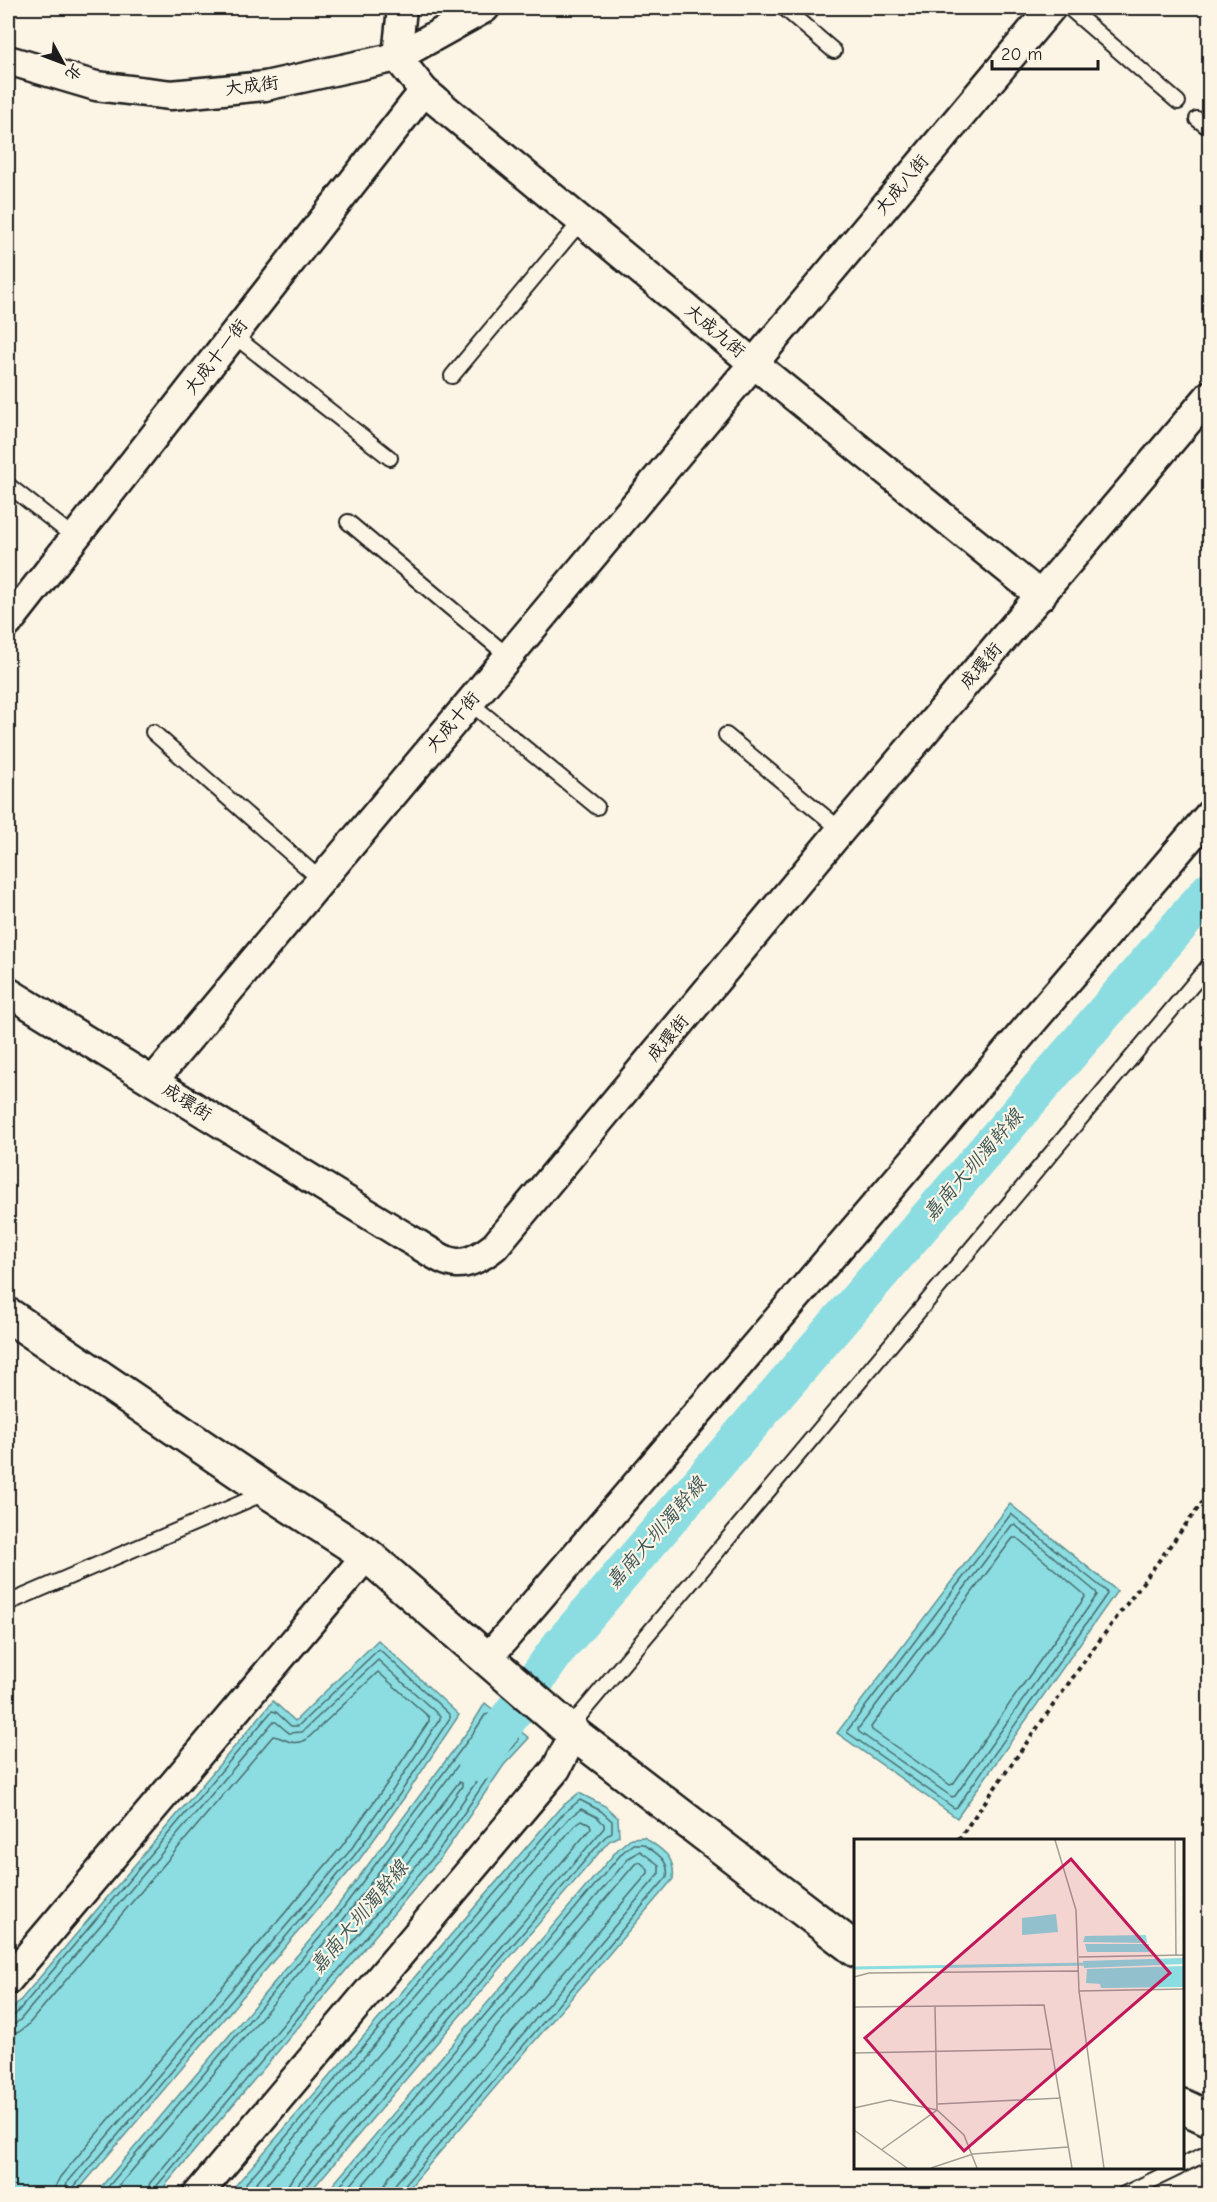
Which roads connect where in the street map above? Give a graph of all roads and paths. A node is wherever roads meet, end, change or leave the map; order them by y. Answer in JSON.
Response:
{"nodes":[{"id":1,"x":402,"y":8,"type":"edge"},
{"id":2,"x":484,"y":8,"type":"edge"},
{"id":3,"x":784,"y":8,"type":"edge"},
{"id":4,"x":1051,"y":8,"type":"edge"},
{"id":5,"x":1069,"y":8,"type":"edge"},
{"id":6,"x":834,"y":51,"type":"dead end"},
{"id":7,"x":397,"y":57,"type":"junction"},
{"id":8,"x":8,"y":60,"type":"edge"},
{"id":9,"x":424,"y":91,"type":"junction"},
{"id":10,"x":1178,"y":102,"type":"dead end"},
{"id":11,"x":1197,"y":119,"type":"dead end"},
{"id":12,"x":1209,"y":129,"type":"edge"},
{"id":13,"x":582,"y":220,"type":"junction"},
{"id":14,"x":233,"y":335,"type":"junction"},
{"id":15,"x":753,"y":363,"type":"junction"},
{"id":16,"x":452,"y":376,"type":"dead end"},
{"id":17,"x":1209,"y":395,"type":"edge"},
{"id":18,"x":390,"y":458,"type":"dead end"},
{"id":19,"x":8,"y":485,"type":"edge"},
{"id":20,"x":348,"y":522,"type":"dead end"},
{"id":21,"x":74,"y":537,"type":"junction"},
{"id":22,"x":1041,"y":596,"type":"junction"},
{"id":23,"x":8,"y":623,"type":"edge"},
{"id":24,"x":508,"y":656,"type":"junction"},
{"id":25,"x":469,"y":702,"type":"junction"},
{"id":26,"x":153,"y":732,"type":"dead end"},
{"id":27,"x":726,"y":735,"type":"dead end"},
{"id":28,"x":597,"y":807,"type":"dead end"},
{"id":29,"x":1209,"y":814,"type":"edge"},
{"id":30,"x":841,"y":830,"type":"junction"},
{"id":31,"x":321,"y":880,"type":"junction"},
{"id":32,"x":1209,"y":964,"type":"edge"},
{"id":33,"x":8,"y":992,"type":"edge"},
{"id":34,"x":153,"y":1081,"type":"junction"},
{"id":35,"x":8,"y":1315,"type":"edge"},
{"id":36,"x":269,"y":1492,"type":"junction"},
{"id":37,"x":1209,"y":1492,"type":"edge"},
{"id":38,"x":367,"y":1555,"type":"junction"},
{"id":39,"x":8,"y":1604,"type":"edge"},
{"id":40,"x":495,"y":1666,"type":"junction"},
{"id":41,"x":563,"y":1725,"type":"junction"},
{"id":42,"x":959,"y":1839,"type":"edge"},
{"id":43,"x":854,"y":1949,"type":"edge"},
{"id":44,"x":8,"y":1980,"type":"edge"},
{"id":45,"x":1184,"y":2107,"type":"edge"},
{"id":46,"x":1209,"y":2119,"type":"edge"},
{"id":47,"x":1209,"y":2152,"type":"edge"},
{"id":48,"x":1184,"y":2164,"type":"edge"},
{"id":49,"x":1176,"y":2169,"type":"edge"},
{"id":50,"x":198,"y":2194,"type":"edge"},
{"id":51,"x":1124,"y":2194,"type":"edge"}],
"edges":[{"from":1,"to":7,"type":"street"},
{"from":2,"to":7,"type":"street","name":"大成街"},
{"from":3,"to":6,"type":"lane"},
{"from":4,"to":15,"type":"street","name":"大成八街"},
{"from":5,"to":10,"type":"lane"},
{"from":7,"to":8,"type":"street","name":"大成街"},
{"from":7,"to":9,"type":"street","name":"大成九街"},
{"from":9,"to":13,"type":"street","name":"大成九街"},
{"from":9,"to":14,"type":"street","name":"大成十一街"},
{"from":11,"to":12,"type":"lane"},
{"from":13,"to":15,"type":"street","name":"大成九街"},
{"from":13,"to":16,"type":"lane"},
{"from":14,"to":18,"type":"lane"},
{"from":14,"to":21,"type":"street","name":"大成十一街"},
{"from":15,"to":22,"type":"street","name":"大成九街"},
{"from":15,"to":24,"type":"street","name":"大成十街"},
{"from":17,"to":22,"type":"street","name":"成環街"},
{"from":19,"to":21,"type":"lane"},
{"from":20,"to":24,"type":"lane"},
{"from":21,"to":23,"type":"street","name":"大成十一街"},
{"from":22,"to":30,"type":"street","name":"成環街"},
{"from":24,"to":25,"type":"street","name":"大成十街"},
{"from":25,"to":28,"type":"lane"},
{"from":25,"to":31,"type":"street","name":"大成十街"},
{"from":26,"to":31,"type":"lane"},
{"from":27,"to":30,"type":"lane"},
{"from":29,"to":40,"type":"street"},
{"from":30,"to":34,"type":"street","name":"成環街"},
{"from":31,"to":34,"type":"street","name":"大成十街"},
{"from":32,"to":41,"type":"lane"},
{"from":33,"to":34,"type":"street","name":"成環街"},
{"from":35,"to":36,"type":"street"},
{"from":36,"to":38,"type":"street"},
{"from":36,"to":39,"type":"lane"},
{"from":37,"to":42,"type":"path"},
{"from":38,"to":40,"type":"street"},
{"from":38,"to":44,"type":"street"},
{"from":40,"to":41,"type":"street"},
{"from":41,"to":43,"type":"street"},
{"from":41,"to":50,"type":"street"},
{"from":45,"to":46,"type":"street"},
{"from":47,"to":48,"type":"lane"},
{"from":49,"to":51,"type":"lane"}]}
